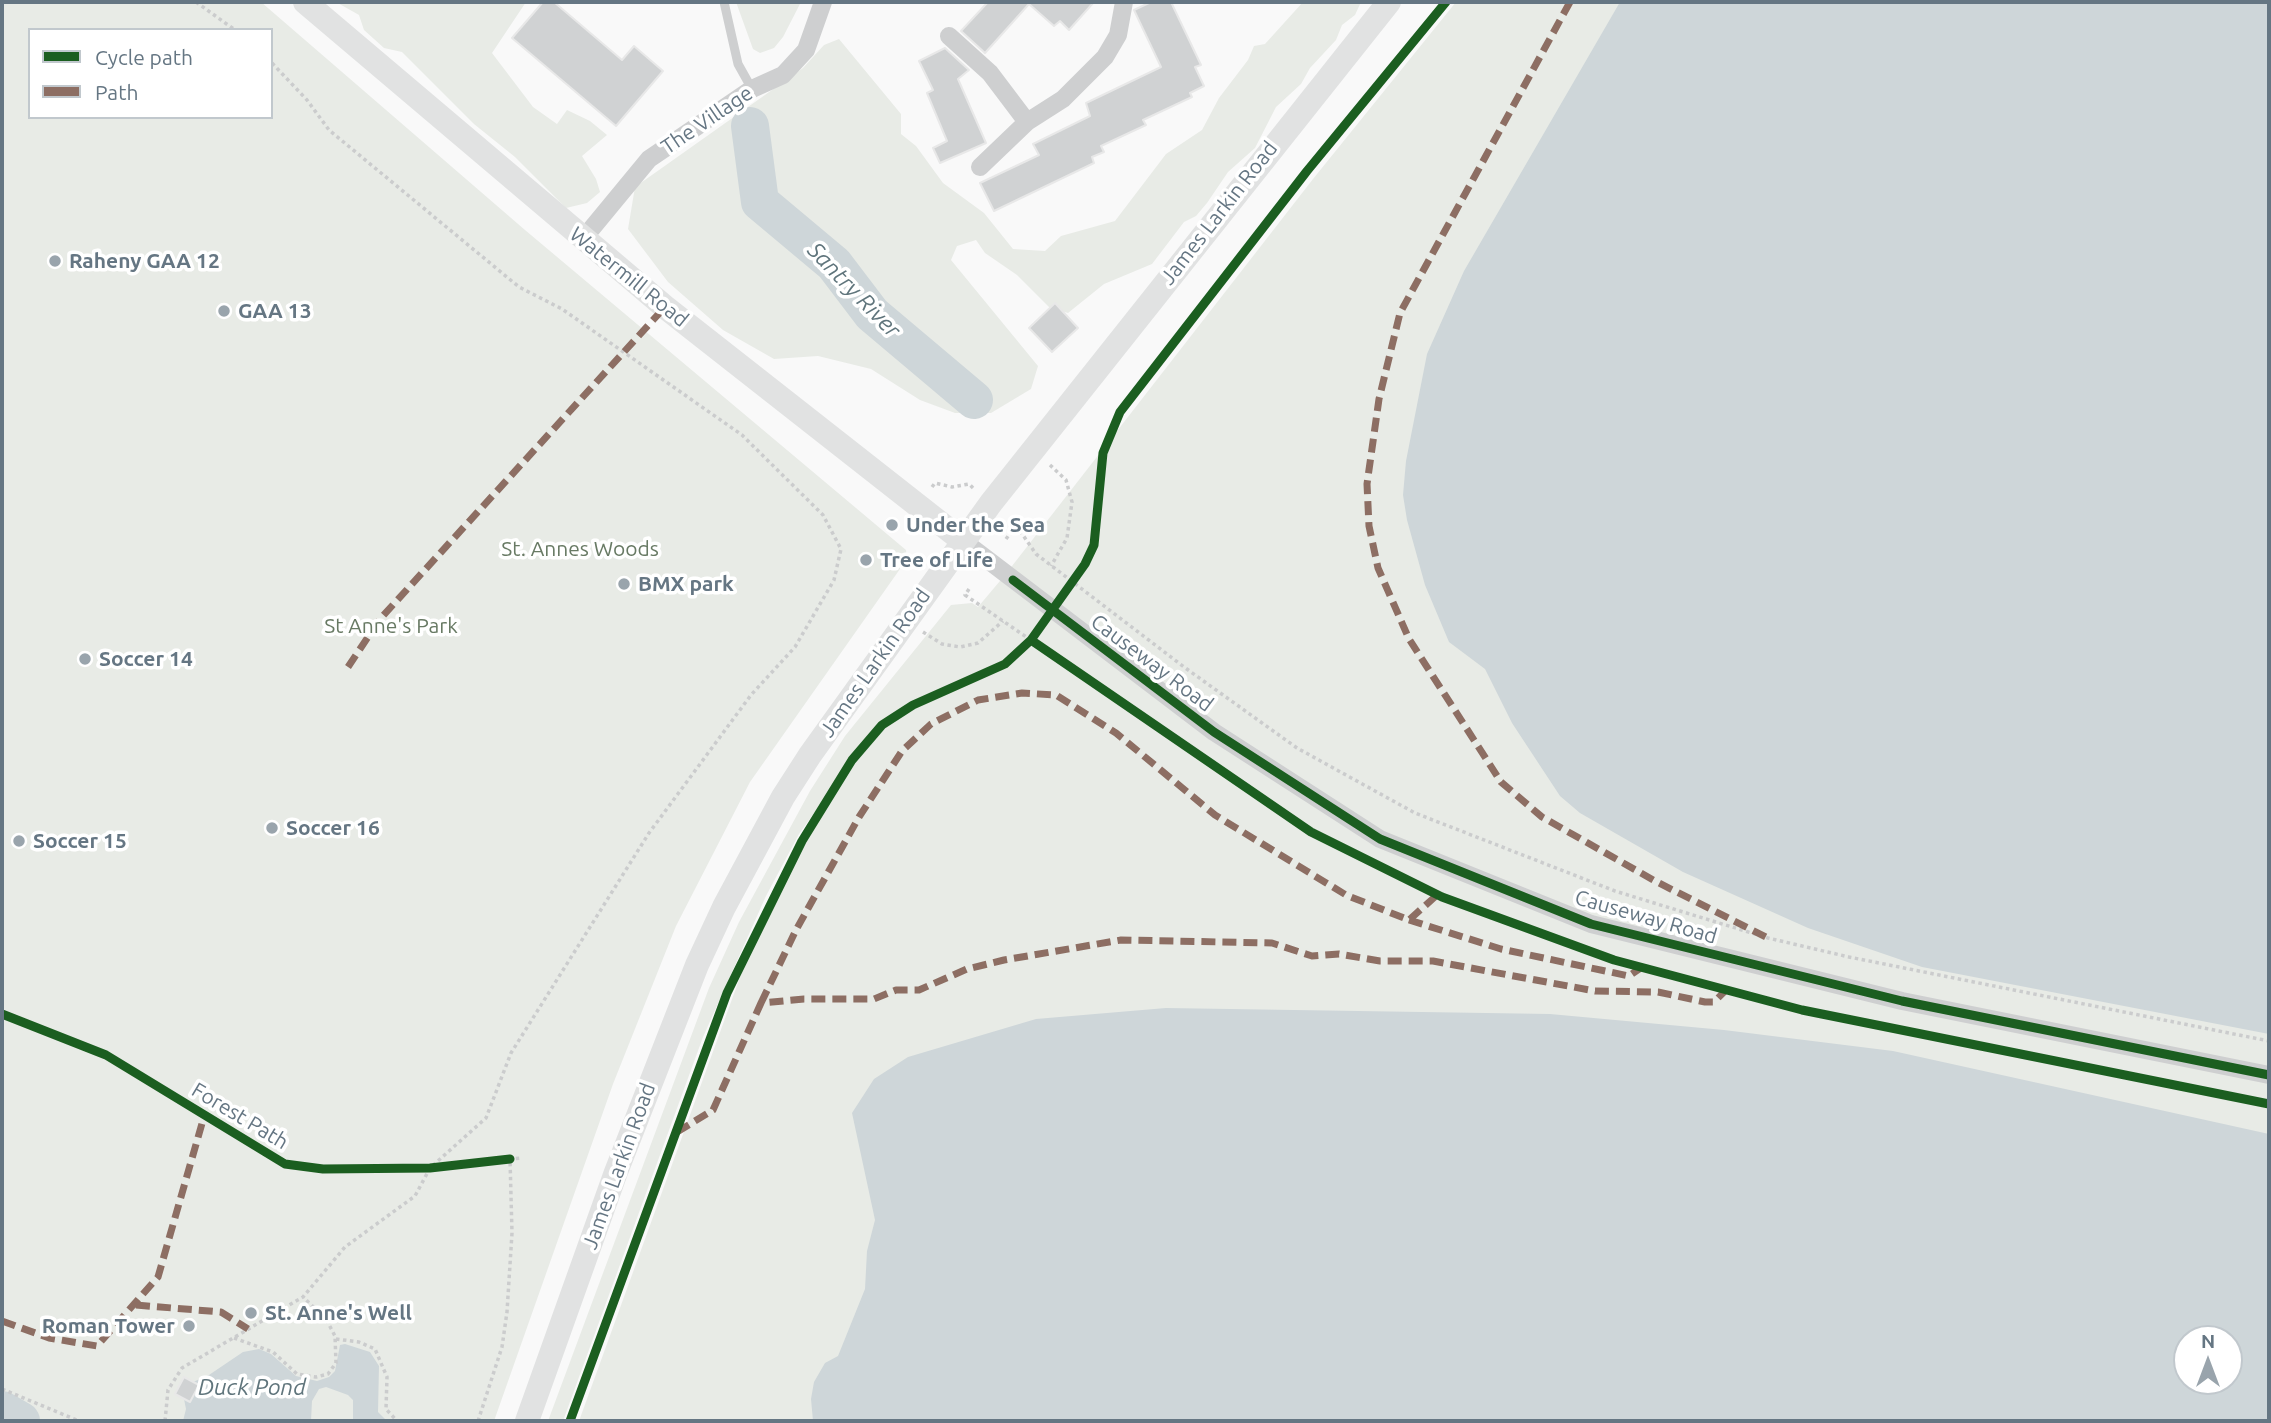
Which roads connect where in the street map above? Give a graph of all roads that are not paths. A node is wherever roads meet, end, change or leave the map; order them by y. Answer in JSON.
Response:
{"nodes":[{"id":1,"x":304,"y":2,"type":"edge"},
{"id":2,"x":724,"y":2,"type":"edge"},
{"id":3,"x":823,"y":2,"type":"edge"},
{"id":4,"x":1124,"y":2,"type":"edge"},
{"id":5,"x":1389,"y":2,"type":"edge"},
{"id":6,"x":949,"y":36,"type":"dead end"},
{"id":7,"x":752,"y":89,"type":"junction"},
{"id":8,"x":1027,"y":122,"type":"junction"},
{"id":9,"x":980,"y":167,"type":"dead end"},
{"id":10,"x":583,"y":239,"type":"junction"},
{"id":11,"x":963,"y":541,"type":"junction"},
{"id":12,"x":2269,"y":1076,"type":"edge"},
{"id":13,"x":527,"y":1421,"type":"edge"}],
"edges":[{"from":1,"to":10,"type":"main road","name":"Watermill Road"},
{"from":2,"to":7,"type":"lane"},
{"from":3,"to":7,"type":"street","name":"The Village"},
{"from":4,"to":8,"type":"street"},
{"from":5,"to":11,"type":"main road","name":"James Larkin Road"},
{"from":6,"to":8,"type":"street"},
{"from":7,"to":10,"type":"street","name":"The Village"},
{"from":8,"to":9,"type":"street"},
{"from":10,"to":11,"type":"main road","name":"Watermill Road"},
{"from":11,"to":12,"type":"street","name":"Causeway Road"},
{"from":11,"to":13,"type":"main road","name":"James Larkin Road"}]}
